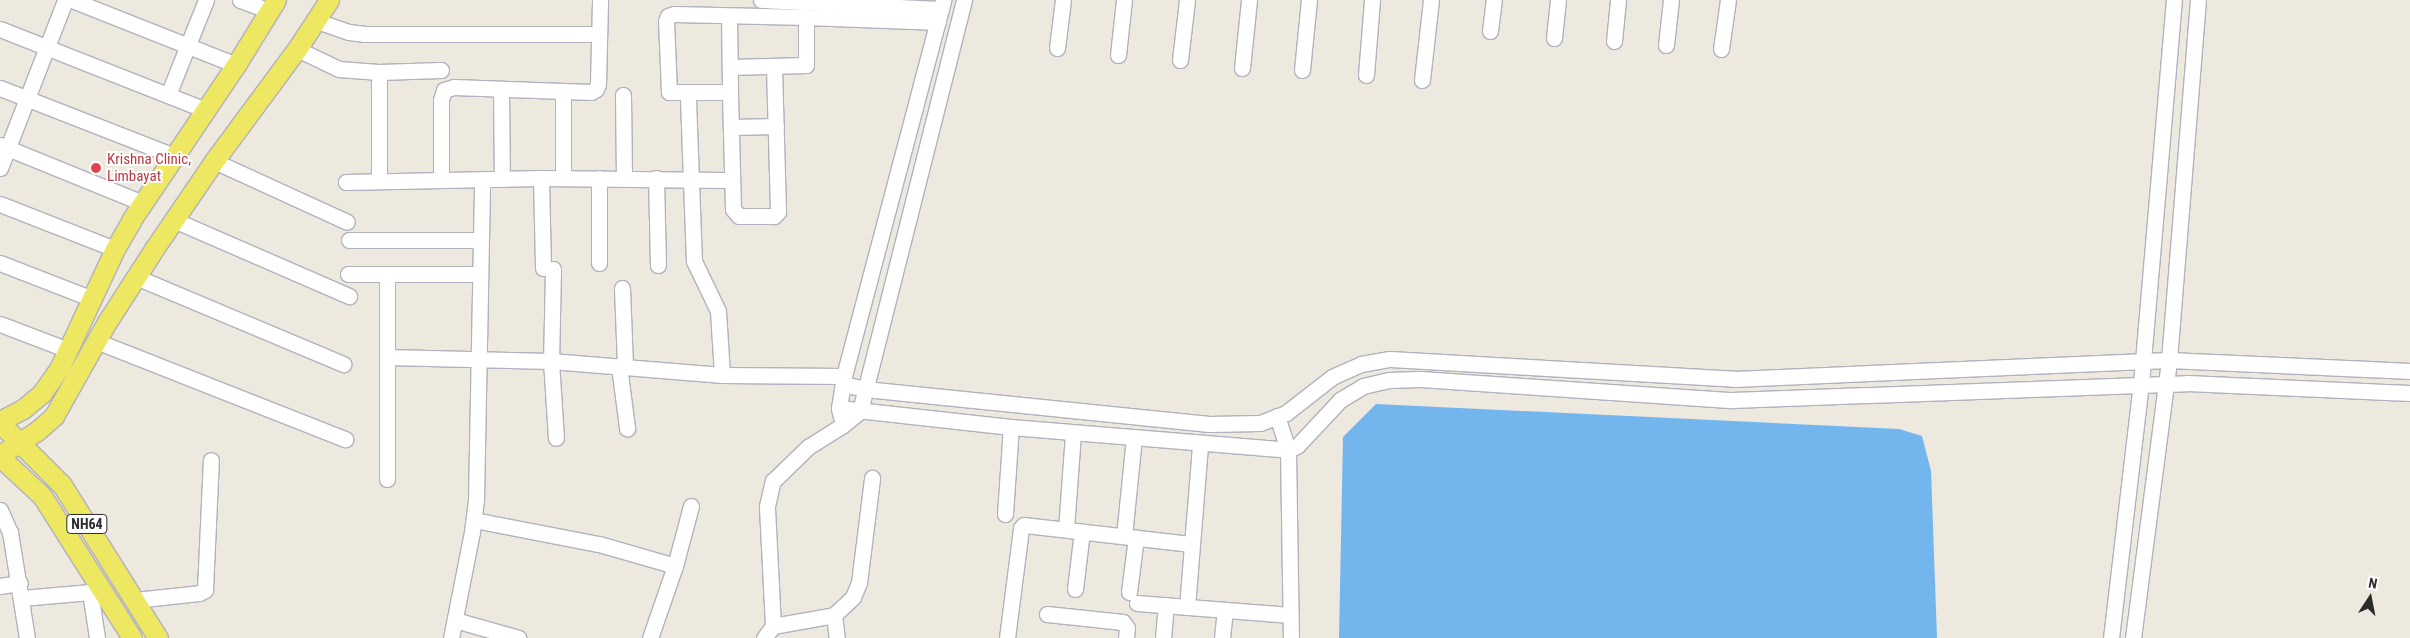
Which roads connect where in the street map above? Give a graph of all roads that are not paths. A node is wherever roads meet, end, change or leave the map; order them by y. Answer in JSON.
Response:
{"nodes":[{"id":1,"x":65,"y":0,"type":"edge"},
{"id":2,"x":72,"y":0,"type":"edge"},
{"id":3,"x":206,"y":0,"type":"edge"},
{"id":4,"x":240,"y":0,"type":"edge"},
{"id":5,"x":329,"y":0,"type":"edge"},
{"id":6,"x":600,"y":0,"type":"edge"},
{"id":7,"x":761,"y":0,"type":"edge"},
{"id":8,"x":964,"y":0,"type":"edge"},
{"id":9,"x":1063,"y":0,"type":"edge"},
{"id":10,"x":1124,"y":0,"type":"edge"},
{"id":11,"x":1187,"y":0,"type":"edge"},
{"id":12,"x":1249,"y":0,"type":"edge"},
{"id":13,"x":1309,"y":0,"type":"edge"},
{"id":14,"x":1372,"y":0,"type":"edge"},
{"id":15,"x":1431,"y":0,"type":"edge"},
{"id":16,"x":1494,"y":0,"type":"edge"},
{"id":17,"x":1558,"y":0,"type":"edge"},
{"id":18,"x":1618,"y":0,"type":"edge"},
{"id":19,"x":1671,"y":0,"type":"edge"},
{"id":20,"x":1728,"y":0,"type":"edge"},
{"id":21,"x":2174,"y":0,"type":"edge"},
{"id":22,"x":2198,"y":0,"type":"edge"},
{"id":23,"x":919,"y":4,"type":"edge"},
{"id":24,"x":273,"y":6,"type":"edge"},
{"id":25,"x":941,"y":10,"type":"edge"},
{"id":26,"x":729,"y":16,"type":"junction"},
{"id":27,"x":806,"y":17,"type":"junction"},
{"id":28,"x":314,"y":20,"type":"junction"},
{"id":29,"x":0,"y":29,"type":"edge"},
{"id":30,"x":1490,"y":31,"type":"dead end"},
{"id":31,"x":600,"y":34,"type":"junction"},
{"id":32,"x":1554,"y":38,"type":"dead end"},
{"id":33,"x":1614,"y":41,"type":"dead end"},
{"id":34,"x":1666,"y":44,"type":"dead end"},
{"id":35,"x":186,"y":46,"type":"junction"},
{"id":36,"x":46,"y":48,"type":"junction"},
{"id":37,"x":1057,"y":48,"type":"dead end"},
{"id":38,"x":297,"y":49,"type":"junction"},
{"id":39,"x":1721,"y":49,"type":"dead end"},
{"id":40,"x":1118,"y":55,"type":"dead end"},
{"id":41,"x":1180,"y":60,"type":"dead end"},
{"id":42,"x":236,"y":65,"type":"junction"},
{"id":43,"x":730,"y":67,"type":"junction"},
{"id":44,"x":774,"y":67,"type":"junction"},
{"id":45,"x":1242,"y":68,"type":"dead end"},
{"id":46,"x":442,"y":70,"type":"dead end"},
{"id":47,"x":1302,"y":70,"type":"dead end"},
{"id":48,"x":379,"y":72,"type":"junction"},
{"id":49,"x":1366,"y":75,"type":"dead end"},
{"id":50,"x":1422,"y":80,"type":"dead end"},
{"id":51,"x":0,"y":88,"type":"edge"},
{"id":52,"x":501,"y":89,"type":"junction"},
{"id":53,"x":563,"y":91,"type":"junction"},
{"id":54,"x":730,"y":92,"type":"junction"},
{"id":55,"x":168,"y":95,"type":"junction"},
{"id":56,"x":623,"y":95,"type":"dead end"},
{"id":57,"x":27,"y":98,"type":"junction"},
{"id":58,"x":688,"y":99,"type":"dead end"},
{"id":59,"x":206,"y":110,"type":"junction"},
{"id":60,"x":776,"y":126,"type":"junction"},
{"id":61,"x":731,"y":127,"type":"junction"},
{"id":62,"x":4,"y":147,"type":"edge"},
{"id":63,"x":174,"y":156,"type":"junction"},
{"id":64,"x":214,"y":161,"type":"junction"},
{"id":65,"x":0,"y":168,"type":"edge"},
{"id":66,"x":502,"y":178,"type":"junction"},
{"id":67,"x":541,"y":178,"type":"junction"},
{"id":68,"x":563,"y":178,"type":"junction"},
{"id":69,"x":598,"y":178,"type":"junction"},
{"id":70,"x":624,"y":178,"type":"junction"},
{"id":71,"x":656,"y":178,"type":"junction"},
{"id":72,"x":441,"y":179,"type":"junction"},
{"id":73,"x":482,"y":179,"type":"junction"},
{"id":74,"x":689,"y":179,"type":"junction"},
{"id":75,"x":725,"y":180,"type":"dead end"},
{"id":76,"x":379,"y":181,"type":"junction"},
{"id":77,"x":346,"y":182,"type":"dead end"},
{"id":78,"x":144,"y":202,"type":"junction"},
{"id":79,"x":0,"y":204,"type":"edge"},
{"id":80,"x":174,"y":220,"type":"junction"},
{"id":81,"x":347,"y":222,"type":"dead end"},
{"id":82,"x":349,"y":240,"type":"dead end"},
{"id":83,"x":480,"y":240,"type":"junction"},
{"id":84,"x":115,"y":249,"type":"junction"},
{"id":85,"x":0,"y":263,"type":"edge"},
{"id":86,"x":599,"y":263,"type":"dead end"},
{"id":87,"x":658,"y":266,"type":"dead end"},
{"id":88,"x":348,"y":274,"type":"dead end"},
{"id":89,"x":387,"y":274,"type":"junction"},
{"id":90,"x":480,"y":274,"type":"junction"},
{"id":91,"x":136,"y":277,"type":"junction"},
{"id":92,"x":622,"y":288,"type":"dead end"},
{"id":93,"x":349,"y":296,"type":"dead end"},
{"id":94,"x":93,"y":299,"type":"junction"},
{"id":95,"x":0,"y":324,"type":"edge"},
{"id":96,"x":96,"y":341,"type":"junction"},
{"id":97,"x":68,"y":350,"type":"junction"},
{"id":98,"x":387,"y":357,"type":"junction"},
{"id":99,"x":478,"y":359,"type":"junction"},
{"id":100,"x":2169,"y":360,"type":"junction"},
{"id":101,"x":551,"y":361,"type":"junction"},
{"id":102,"x":2143,"y":361,"type":"junction"},
{"id":103,"x":343,"y":364,"type":"dead end"},
{"id":104,"x":622,"y":366,"type":"junction"},
{"id":105,"x":2410,"y":371,"type":"edge"},
{"id":106,"x":722,"y":375,"type":"junction"},
{"id":107,"x":844,"y":380,"type":"junction"},
{"id":108,"x":2141,"y":384,"type":"junction"},
{"id":109,"x":2166,"y":384,"type":"junction"},
{"id":110,"x":865,"y":388,"type":"junction"},
{"id":111,"x":2410,"y":393,"type":"edge"},
{"id":112,"x":839,"y":408,"type":"junction"},
{"id":113,"x":860,"y":411,"type":"junction"},
{"id":114,"x":1277,"y":416,"type":"junction"},
{"id":115,"x":0,"y":422,"type":"edge"},
{"id":116,"x":843,"y":425,"type":"junction"},
{"id":117,"x":1012,"y":427,"type":"junction"},
{"id":118,"x":627,"y":428,"type":"dead end"},
{"id":119,"x":1074,"y":433,"type":"junction"},
{"id":120,"x":556,"y":438,"type":"dead end"},
{"id":121,"x":1134,"y":438,"type":"junction"},
{"id":122,"x":345,"y":439,"type":"dead end"},
{"id":123,"x":20,"y":442,"type":"junction"},
{"id":124,"x":1200,"y":444,"type":"junction"},
{"id":125,"x":1288,"y":450,"type":"junction"},
{"id":126,"x":0,"y":456,"type":"edge"},
{"id":127,"x":211,"y":460,"type":"dead end"},
{"id":128,"x":872,"y":478,"type":"dead end"},
{"id":129,"x":387,"y":479,"type":"dead end"},
{"id":130,"x":690,"y":506,"type":"dead end"},
{"id":131,"x":0,"y":510,"type":"edge"},
{"id":132,"x":1005,"y":514,"type":"dead end"},
{"id":133,"x":474,"y":520,"type":"junction"},
{"id":134,"x":1066,"y":529,"type":"junction"},
{"id":135,"x":1082,"y":531,"type":"junction"},
{"id":136,"x":1130,"y":537,"type":"junction"},
{"id":137,"x":1192,"y":544,"type":"junction"},
{"id":138,"x":674,"y":566,"type":"junction"},
{"id":139,"x":0,"y":586,"type":"edge"},
{"id":140,"x":1075,"y":589,"type":"dead end"},
{"id":141,"x":21,"y":591,"type":"junction"},
{"id":142,"x":96,"y":591,"type":"junction"},
{"id":143,"x":135,"y":600,"type":"junction"},
{"id":144,"x":1166,"y":605,"type":"junction"},
{"id":145,"x":1187,"y":607,"type":"junction"},
{"id":146,"x":1225,"y":610,"type":"junction"},
{"id":147,"x":1047,"y":614,"type":"dead end"},
{"id":148,"x":1291,"y":614,"type":"junction"},
{"id":149,"x":834,"y":615,"type":"junction"},
{"id":150,"x":455,"y":620,"type":"junction"},
{"id":151,"x":773,"y":626,"type":"junction"},
{"id":152,"x":27,"y":638,"type":"edge"},
{"id":153,"x":96,"y":638,"type":"edge"},
{"id":154,"x":132,"y":638,"type":"edge"},
{"id":155,"x":158,"y":638,"type":"edge"},
{"id":156,"x":451,"y":638,"type":"edge"},
{"id":157,"x":518,"y":638,"type":"edge"},
{"id":158,"x":650,"y":638,"type":"edge"},
{"id":159,"x":764,"y":638,"type":"edge"},
{"id":160,"x":837,"y":638,"type":"edge"},
{"id":161,"x":1007,"y":638,"type":"edge"},
{"id":162,"x":1126,"y":638,"type":"edge"},
{"id":163,"x":1163,"y":638,"type":"edge"},
{"id":164,"x":1222,"y":638,"type":"edge"},
{"id":165,"x":1291,"y":638,"type":"edge"},
{"id":166,"x":2110,"y":638,"type":"edge"},
{"id":167,"x":2133,"y":638,"type":"edge"}],
"edges":[{"from":1,"to":36,"type":"street"},
{"from":2,"to":35,"type":"street"},
{"from":3,"to":35,"type":"street"},
{"from":4,"to":24,"type":"street"},
{"from":5,"to":28,"type":"main road"},
{"from":6,"to":31,"type":"street"},
{"from":7,"to":23,"type":"street"},
{"from":8,"to":110,"type":"street"},
{"from":9,"to":37,"type":"street"},
{"from":10,"to":40,"type":"street"},
{"from":11,"to":41,"type":"street"},
{"from":12,"to":45,"type":"street"},
{"from":13,"to":47,"type":"street"},
{"from":14,"to":49,"type":"street"},
{"from":15,"to":50,"type":"street"},
{"from":16,"to":30,"type":"street"},
{"from":17,"to":32,"type":"street"},
{"from":18,"to":33,"type":"street"},
{"from":19,"to":34,"type":"street"},
{"from":20,"to":39,"type":"street"},
{"from":21,"to":102,"type":"street"},
{"from":22,"to":100,"type":"street"},
{"from":23,"to":25,"type":"street"},
{"from":24,"to":42,"type":"main road"},
{"from":25,"to":27,"type":"street"},
{"from":25,"to":107,"type":"street"},
{"from":26,"to":27,"type":"street"},
{"from":26,"to":43,"type":"street"},
{"from":26,"to":54,"type":"street"},
{"from":27,"to":44,"type":"street"},
{"from":28,"to":31,"type":"street"},
{"from":28,"to":38,"type":"main road"},
{"from":29,"to":36,"type":"street"},
{"from":31,"to":53,"type":"street"},
{"from":35,"to":42,"type":"street"},
{"from":35,"to":55,"type":"street"},
{"from":36,"to":55,"type":"street"},
{"from":36,"to":57,"type":"street"},
{"from":38,"to":48,"type":"street"},
{"from":38,"to":64,"type":"main road"},
{"from":42,"to":59,"type":"main road"},
{"from":43,"to":44,"type":"street"},
{"from":43,"to":54,"type":"street"},
{"from":44,"to":60,"type":"street"},
{"from":46,"to":48,"type":"street"},
{"from":48,"to":76,"type":"street"},
{"from":51,"to":57,"type":"street"},
{"from":52,"to":53,"type":"street"},
{"from":52,"to":66,"type":"street"},
{"from":52,"to":72,"type":"street"},
{"from":53,"to":68,"type":"street"},
{"from":54,"to":61,"type":"street"},
{"from":55,"to":59,"type":"street"},
{"from":56,"to":70,"type":"street"},
{"from":57,"to":62,"type":"street"},
{"from":57,"to":63,"type":"street"},
{"from":58,"to":74,"type":"street"},
{"from":59,"to":63,"type":"main road"},
{"from":60,"to":61,"type":"street"},
{"from":60,"to":61,"type":"street"},
{"from":62,"to":65,"type":"street"},
{"from":62,"to":78,"type":"street"},
{"from":63,"to":78,"type":"main road"},
{"from":64,"to":80,"type":"main road"},
{"from":64,"to":81,"type":"street"},
{"from":66,"to":67,"type":"street"},
{"from":66,"to":73,"type":"street"},
{"from":67,"to":68,"type":"street"},
{"from":67,"to":101,"type":"street"},
{"from":68,"to":69,"type":"street"},
{"from":69,"to":70,"type":"street"},
{"from":69,"to":86,"type":"street"},
{"from":70,"to":71,"type":"street"},
{"from":71,"to":74,"type":"street"},
{"from":71,"to":87,"type":"street"},
{"from":72,"to":73,"type":"street"},
{"from":72,"to":76,"type":"street"},
{"from":73,"to":83,"type":"street"},
{"from":74,"to":75,"type":"street"},
{"from":74,"to":106,"type":"street"},
{"from":76,"to":77,"type":"street"},
{"from":78,"to":84,"type":"main road"},
{"from":79,"to":84,"type":"street"},
{"from":80,"to":91,"type":"main road"},
{"from":80,"to":93,"type":"street"},
{"from":82,"to":83,"type":"street"},
{"from":83,"to":90,"type":"street"},
{"from":84,"to":94,"type":"main road"},
{"from":85,"to":94,"type":"street"},
{"from":88,"to":89,"type":"street"},
{"from":89,"to":90,"type":"street"},
{"from":89,"to":98,"type":"street"},
{"from":90,"to":99,"type":"street"},
{"from":91,"to":96,"type":"main road"},
{"from":91,"to":103,"type":"street"},
{"from":92,"to":104,"type":"street"},
{"from":94,"to":97,"type":"main road"},
{"from":95,"to":97,"type":"street"},
{"from":96,"to":122,"type":"street"},
{"from":96,"to":123,"type":"main road"},
{"from":97,"to":115,"type":"main road"},
{"from":98,"to":99,"type":"street"},
{"from":98,"to":129,"type":"street"},
{"from":99,"to":101,"type":"street"},
{"from":99,"to":133,"type":"street"},
{"from":100,"to":102,"type":"street"},
{"from":100,"to":105,"type":"street"},
{"from":100,"to":109,"type":"street"},
{"from":101,"to":104,"type":"street"},
{"from":101,"to":120,"type":"street"},
{"from":102,"to":108,"type":"street"},
{"from":102,"to":114,"type":"street"},
{"from":104,"to":106,"type":"street"},
{"from":104,"to":118,"type":"street"},
{"from":106,"to":107,"type":"street"},
{"from":107,"to":110,"type":"street"},
{"from":107,"to":112,"type":"street"},
{"from":108,"to":109,"type":"street"},
{"from":108,"to":125,"type":"street"},
{"from":108,"to":166,"type":"street"},
{"from":109,"to":111,"type":"street"},
{"from":109,"to":167,"type":"street"},
{"from":110,"to":113,"type":"street"},
{"from":110,"to":114,"type":"street"},
{"from":112,"to":113,"type":"street"},
{"from":112,"to":116,"type":"street"},
{"from":113,"to":116,"type":"street"},
{"from":113,"to":117,"type":"street"},
{"from":114,"to":125,"type":"street"},
{"from":115,"to":123,"type":"main road","number":"NH64"},
{"from":116,"to":151,"type":"street"},
{"from":117,"to":119,"type":"street"},
{"from":117,"to":132,"type":"street"},
{"from":119,"to":121,"type":"street"},
{"from":119,"to":134,"type":"street"},
{"from":121,"to":124,"type":"street"},
{"from":121,"to":136,"type":"street"},
{"from":123,"to":126,"type":"main road"},
{"from":123,"to":143,"type":"main road","number":"NH64"},
{"from":124,"to":125,"type":"street"},
{"from":124,"to":137,"type":"street"},
{"from":125,"to":148,"type":"street"},
{"from":126,"to":142,"type":"main road","number":"NH64"},
{"from":127,"to":143,"type":"street"},
{"from":128,"to":149,"type":"street"},
{"from":130,"to":138,"type":"street"},
{"from":131,"to":141,"type":"street"},
{"from":133,"to":138,"type":"street"},
{"from":133,"to":150,"type":"street"},
{"from":134,"to":135,"type":"street"},
{"from":134,"to":161,"type":"street"},
{"from":135,"to":136,"type":"street"},
{"from":135,"to":140,"type":"street"},
{"from":136,"to":137,"type":"street"},
{"from":136,"to":144,"type":"street"},
{"from":137,"to":145,"type":"street"},
{"from":138,"to":158,"type":"street"},
{"from":139,"to":141,"type":"street"},
{"from":141,"to":142,"type":"street"},
{"from":141,"to":152,"type":"street"},
{"from":142,"to":153,"type":"street"},
{"from":142,"to":154,"type":"main road","number":"NH64"},
{"from":143,"to":155,"type":"main road","number":"NH64"},
{"from":144,"to":145,"type":"street"},
{"from":144,"to":163,"type":"street"},
{"from":145,"to":146,"type":"street"},
{"from":146,"to":148,"type":"street"},
{"from":146,"to":164,"type":"street"},
{"from":147,"to":162,"type":"street"},
{"from":148,"to":165,"type":"street"},
{"from":149,"to":151,"type":"street"},
{"from":149,"to":160,"type":"street"},
{"from":150,"to":156,"type":"street"},
{"from":150,"to":157,"type":"street"},
{"from":151,"to":159,"type":"street"}]}
